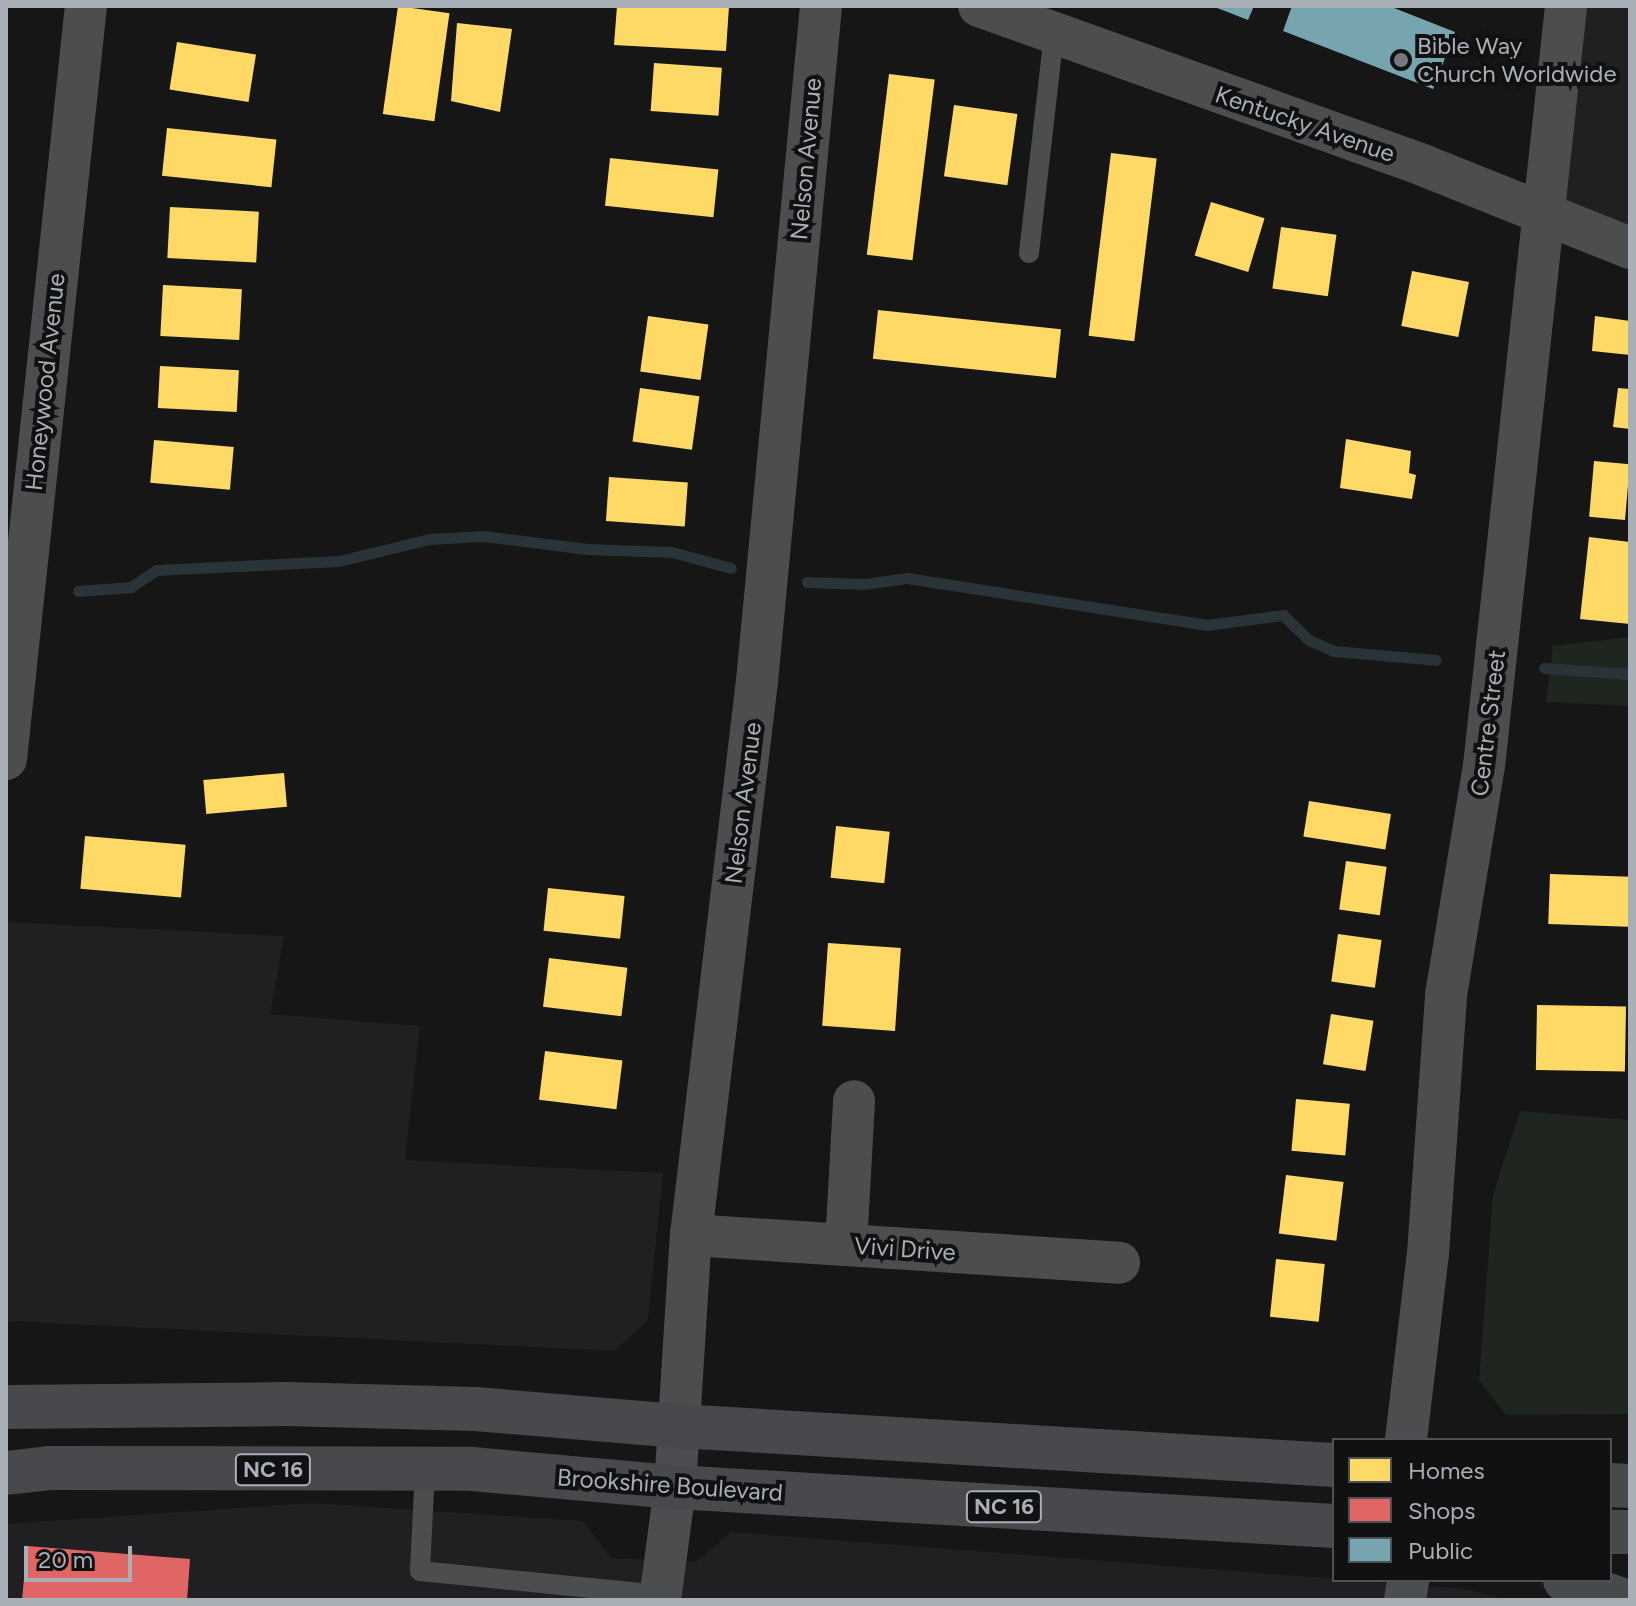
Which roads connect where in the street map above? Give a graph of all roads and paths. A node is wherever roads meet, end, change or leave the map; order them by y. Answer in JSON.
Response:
{"nodes":[{"id":1,"x":86,"y":6,"type":"edge"},
{"id":2,"x":821,"y":6,"type":"edge"},
{"id":3,"x":979,"y":6,"type":"edge"},
{"id":4,"x":1566,"y":6,"type":"edge"},
{"id":5,"x":1054,"y":34,"type":"junction"},
{"id":6,"x":1542,"y":213,"type":"junction"},
{"id":7,"x":1630,"y":248,"type":"edge"},
{"id":8,"x":1029,"y":253,"type":"dead end"},
{"id":9,"x":6,"y":759,"type":"edge"},
{"id":10,"x":854,"y":1101,"type":"dead end"},
{"id":11,"x":691,"y":1235,"type":"junction"},
{"id":12,"x":846,"y":1245,"type":"junction"},
{"id":13,"x":1119,"y":1263,"type":"dead end"},
{"id":14,"x":6,"y":1407,"type":"edge"},
{"id":15,"x":679,"y":1426,"type":"junction"},
{"id":16,"x":1406,"y":1438,"type":"edge"},
{"id":17,"x":1332,"y":1465,"type":"edge"},
{"id":18,"x":425,"y":1469,"type":"junction"},
{"id":19,"x":6,"y":1473,"type":"edge"},
{"id":20,"x":675,"y":1487,"type":"junction"},
{"id":21,"x":1332,"y":1526,"type":"edge"},
{"id":22,"x":1571,"y":1582,"type":"edge"},
{"id":23,"x":661,"y":1597,"type":"edge"},
{"id":24,"x":1622,"y":1600,"type":"edge"}],
"edges":[{"from":1,"to":9,"type":"street","name":"Honeywood Avenue"},
{"from":2,"to":11,"type":"street","name":"Nelson Avenue"},
{"from":3,"to":5,"type":"street","name":"Kentucky Avenue"},
{"from":4,"to":6,"type":"street","name":"Centre Street"},
{"from":5,"to":6,"type":"street","name":"Kentucky Avenue"},
{"from":5,"to":8,"type":"lane"},
{"from":6,"to":7,"type":"street","name":"Kentucky Avenue"},
{"from":6,"to":16,"type":"street","name":"Centre Street"},
{"from":10,"to":12,"type":"street"},
{"from":11,"to":12,"type":"street","name":"Vivi Drive"},
{"from":11,"to":15,"type":"street","name":"Nelson Avenue"},
{"from":12,"to":13,"type":"street","name":"Vivi Drive"},
{"from":14,"to":15,"type":"highway"},
{"from":15,"to":17,"type":"highway"},
{"from":15,"to":20,"type":"street","name":"Nelson Avenue"},
{"from":18,"to":19,"type":"highway","name":"Brookshire Boulevard","number":"NC 16"},
{"from":18,"to":20,"type":"highway","name":"Brookshire Boulevard","number":"NC 16"},
{"from":18,"to":23,"type":"lane"},
{"from":20,"to":21,"type":"highway","name":"Brookshire Boulevard","number":"NC 16"},
{"from":20,"to":23,"type":"street","name":"Nelson Avenue"},
{"from":22,"to":24,"type":"highway"}]}
